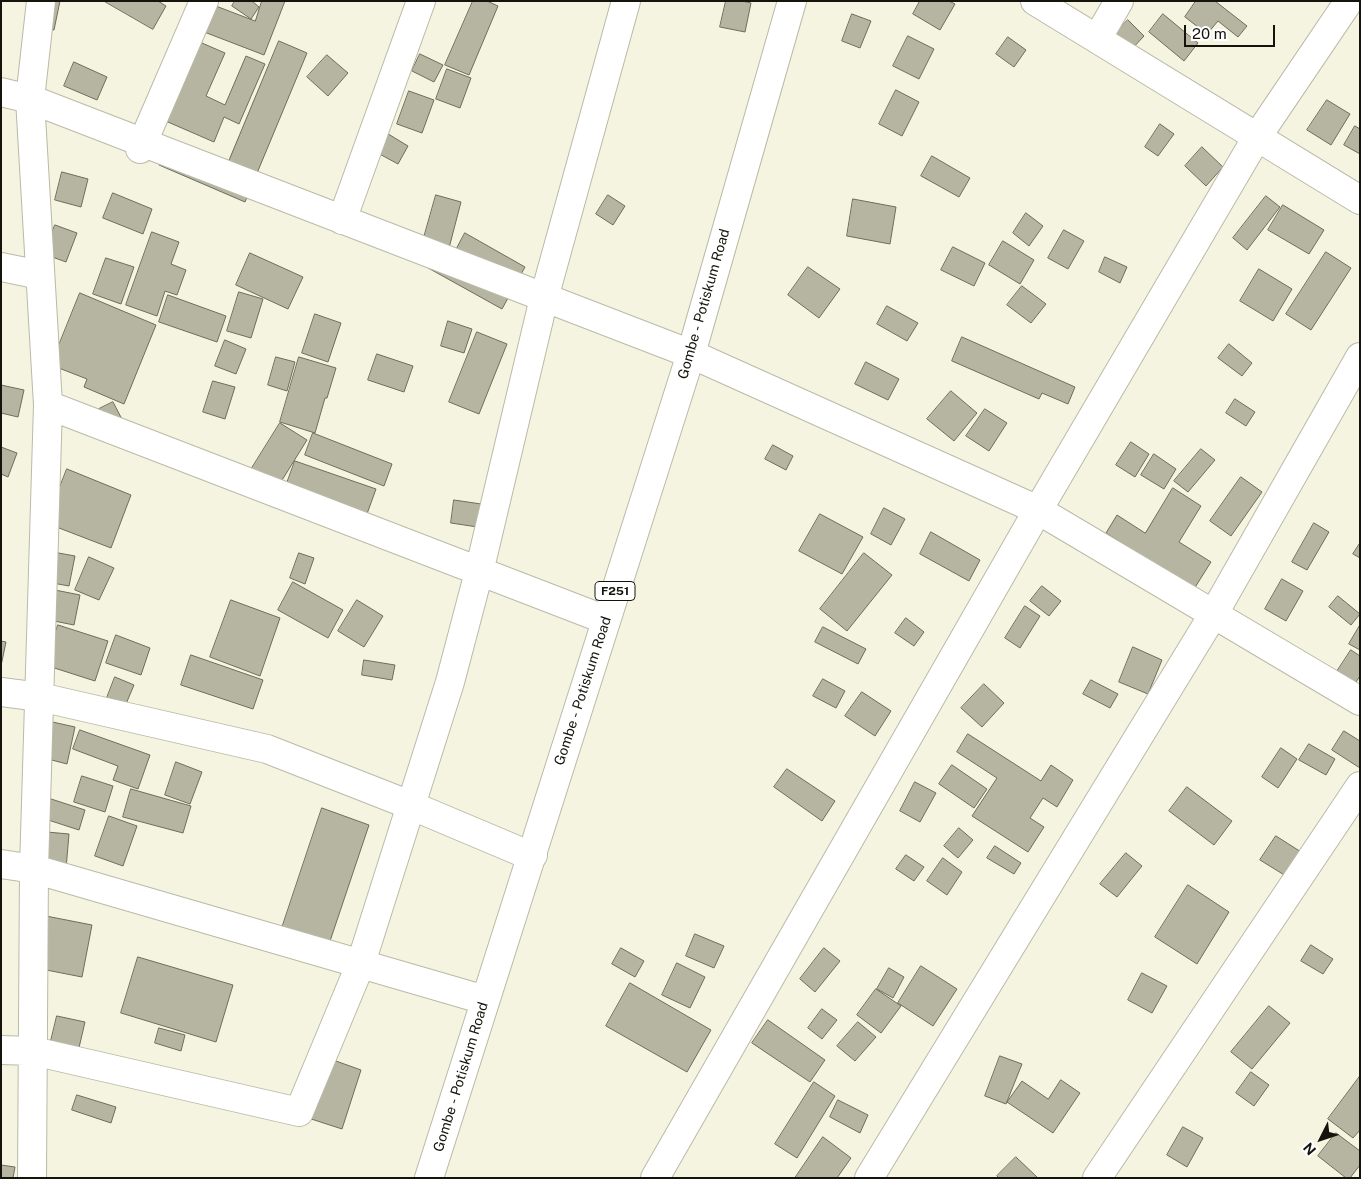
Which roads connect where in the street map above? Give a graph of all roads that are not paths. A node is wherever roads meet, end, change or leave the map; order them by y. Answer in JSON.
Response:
{"nodes":[{"id":1,"x":41,"y":1,"type":"edge"},
{"id":2,"x":204,"y":1,"type":"edge"},
{"id":3,"x":421,"y":1,"type":"edge"},
{"id":4,"x":626,"y":1,"type":"edge"},
{"id":5,"x":792,"y":1,"type":"edge"},
{"id":6,"x":1035,"y":1,"type":"edge"},
{"id":7,"x":1119,"y":1,"type":"edge"},
{"id":8,"x":1349,"y":1,"type":"edge"},
{"id":9,"x":1097,"y":39,"type":"junction"},
{"id":10,"x":1,"y":92,"type":"edge"},
{"id":11,"x":30,"y":99,"type":"junction"},
{"id":12,"x":1257,"y":137,"type":"junction"},
{"id":13,"x":142,"y":146,"type":"junction"},
{"id":14,"x":1360,"y":200,"type":"edge"},
{"id":15,"x":342,"y":220,"type":"junction"},
{"id":16,"x":1,"y":267,"type":"edge"},
{"id":17,"x":40,"y":275,"type":"junction"},
{"id":18,"x":544,"y":298,"type":"junction"},
{"id":19,"x":691,"y":354,"type":"junction"},
{"id":20,"x":1360,"y":357,"type":"edge"},
{"id":21,"x":48,"y":405,"type":"junction"},
{"id":22,"x":1038,"y":510,"type":"junction"},
{"id":23,"x":480,"y":572,"type":"junction"},
{"id":24,"x":1214,"y":615,"type":"junction"},
{"id":25,"x":606,"y":620,"type":"junction"},
{"id":26,"x":1,"y":692,"type":"edge"},
{"id":27,"x":40,"y":697,"type":"junction"},
{"id":28,"x":1360,"y":701,"type":"edge"},
{"id":29,"x":1360,"y":786,"type":"edge"},
{"id":30,"x":410,"y":805,"type":"junction"},
{"id":31,"x":532,"y":856,"type":"junction"},
{"id":32,"x":1,"y":864,"type":"edge"},
{"id":33,"x":34,"y":869,"type":"junction"},
{"id":34,"x":360,"y":964,"type":"junction"},
{"id":35,"x":485,"y":1000,"type":"junction"},
{"id":36,"x":1,"y":1050,"type":"edge"},
{"id":37,"x":33,"y":1051,"type":"junction"},
{"id":38,"x":32,"y":1178,"type":"edge"},
{"id":39,"x":429,"y":1178,"type":"edge"},
{"id":40,"x":655,"y":1178,"type":"edge"},
{"id":41,"x":869,"y":1178,"type":"edge"},
{"id":42,"x":1097,"y":1178,"type":"edge"}],
"edges":[{"from":1,"to":11,"type":"street"},
{"from":2,"to":13,"type":"street"},
{"from":3,"to":15,"type":"street"},
{"from":4,"to":18,"type":"street"},
{"from":5,"to":19,"type":"street","name":"Gombe - Potiskum Road","number":"F251"},
{"from":6,"to":9,"type":"street"},
{"from":7,"to":9,"type":"street"},
{"from":8,"to":12,"type":"street"},
{"from":9,"to":12,"type":"street"},
{"from":10,"to":11,"type":"street"},
{"from":11,"to":13,"type":"street"},
{"from":11,"to":17,"type":"street"},
{"from":12,"to":14,"type":"street"},
{"from":12,"to":22,"type":"street"},
{"from":13,"to":15,"type":"street"},
{"from":15,"to":18,"type":"street"},
{"from":16,"to":17,"type":"street"},
{"from":17,"to":21,"type":"street"},
{"from":18,"to":19,"type":"street"},
{"from":18,"to":23,"type":"street"},
{"from":19,"to":22,"type":"street"},
{"from":19,"to":25,"type":"street","name":"Gombe - Potiskum Road","number":"F251"},
{"from":20,"to":24,"type":"street"},
{"from":21,"to":23,"type":"street"},
{"from":21,"to":27,"type":"street"},
{"from":22,"to":24,"type":"street"},
{"from":22,"to":40,"type":"street"},
{"from":23,"to":25,"type":"street"},
{"from":23,"to":30,"type":"street"},
{"from":24,"to":28,"type":"street"},
{"from":24,"to":41,"type":"street"},
{"from":25,"to":31,"type":"street","name":"Gombe - Potiskum Road","number":"F251"},
{"from":26,"to":27,"type":"street"},
{"from":27,"to":30,"type":"street"},
{"from":27,"to":33,"type":"street"},
{"from":29,"to":42,"type":"street"},
{"from":30,"to":31,"type":"street"},
{"from":30,"to":34,"type":"street"},
{"from":31,"to":35,"type":"street","name":"Gombe - Potiskum Road","number":"F251"},
{"from":32,"to":33,"type":"street"},
{"from":33,"to":34,"type":"street"},
{"from":33,"to":37,"type":"street"},
{"from":34,"to":35,"type":"street"},
{"from":34,"to":37,"type":"street"},
{"from":35,"to":39,"type":"street","name":"Gombe - Potiskum Road","number":"F251"},
{"from":36,"to":37,"type":"street"},
{"from":37,"to":38,"type":"street"}]}
